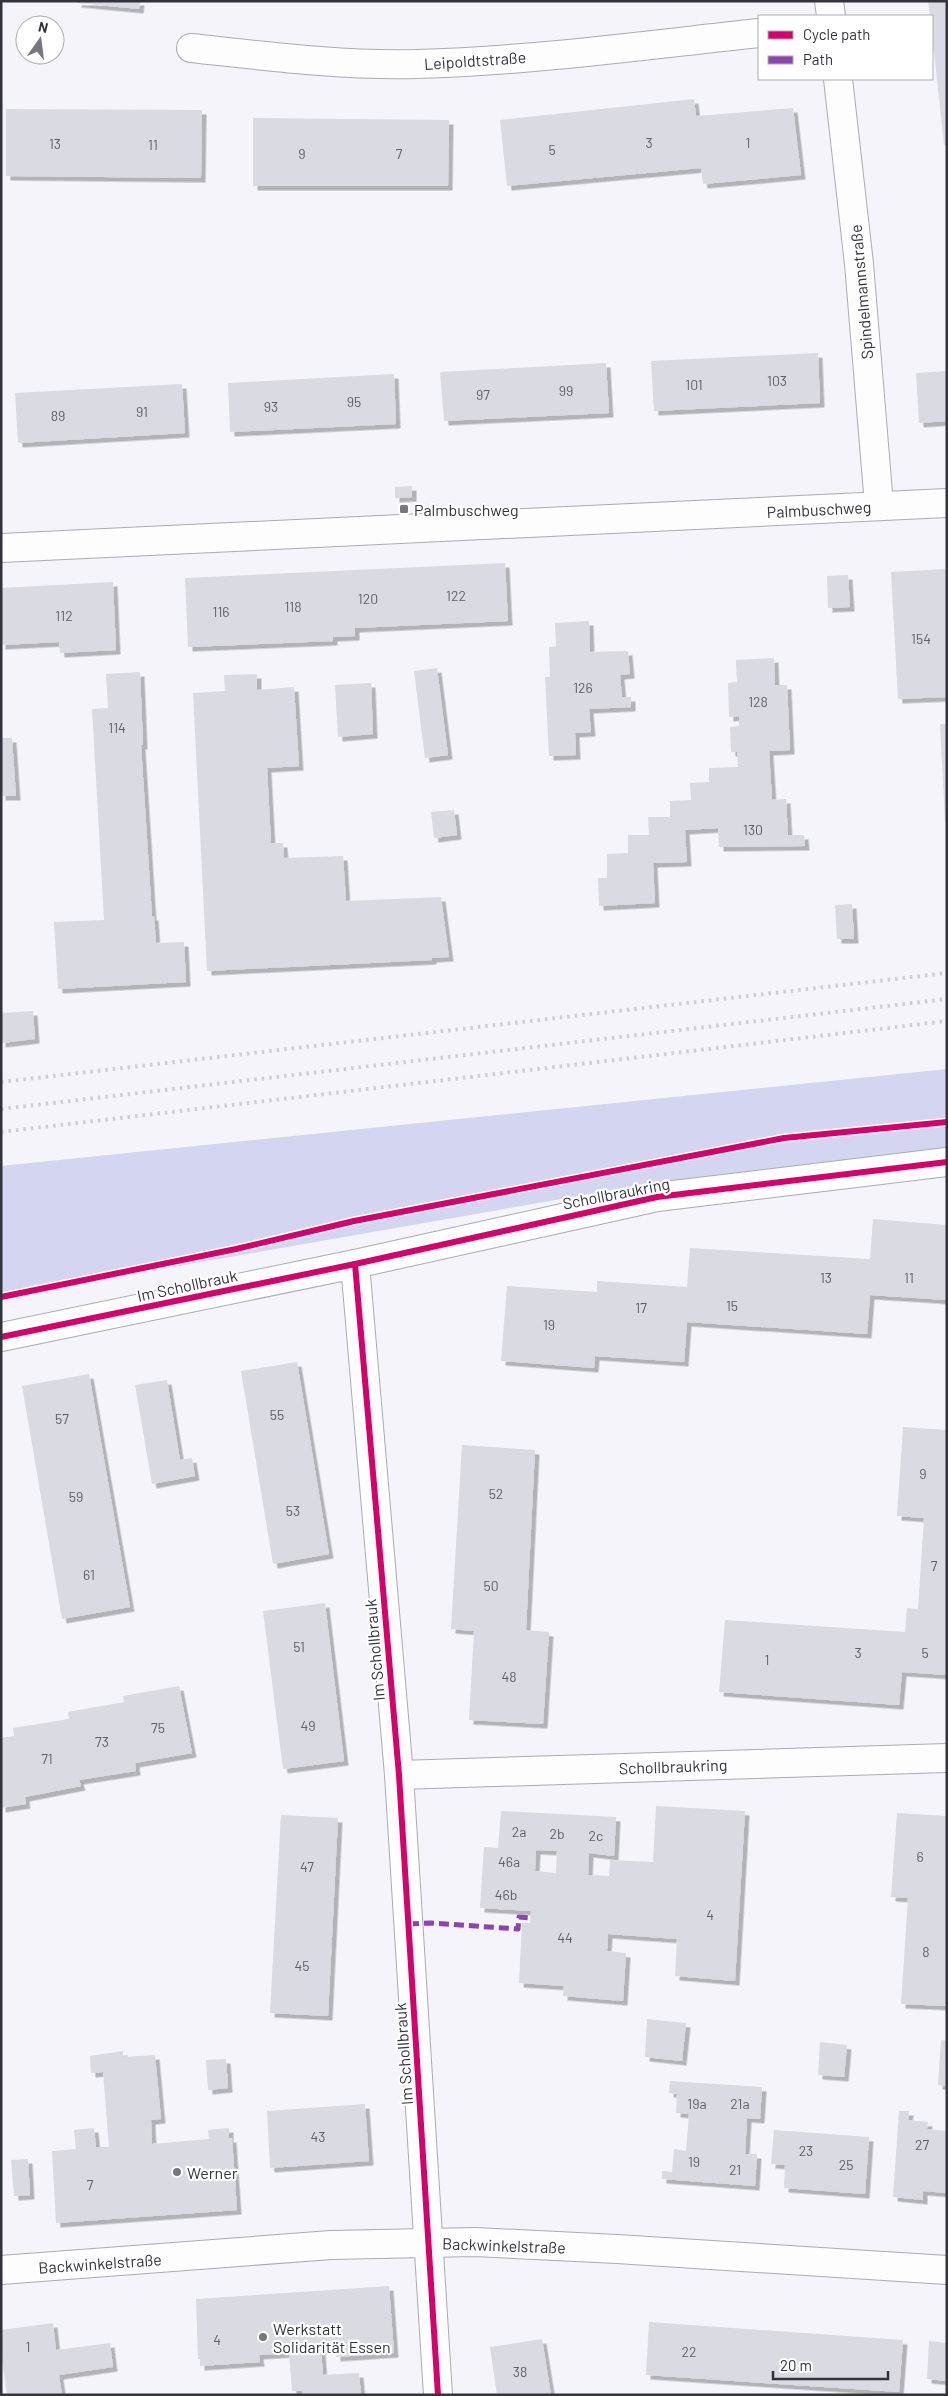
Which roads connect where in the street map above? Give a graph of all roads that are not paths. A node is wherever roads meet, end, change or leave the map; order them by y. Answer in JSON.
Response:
{"nodes":[{"id":1,"x":829,"y":1,"type":"edge"},
{"id":2,"x":831,"y":15,"type":"edge"},
{"id":3,"x":758,"y":33,"type":"edge"},
{"id":4,"x":191,"y":48,"type":"dead end"},
{"id":5,"x":838,"y":80,"type":"edge"},
{"id":6,"x":947,"y":503,"type":"edge"},
{"id":7,"x":879,"y":505,"type":"junction"},
{"id":8,"x":1,"y":548,"type":"edge"},
{"id":9,"x":947,"y":1162,"type":"edge"},
{"id":10,"x":355,"y":1264,"type":"junction"},
{"id":11,"x":1,"y":1337,"type":"edge"},
{"id":12,"x":947,"y":1758,"type":"edge"},
{"id":13,"x":399,"y":1775,"type":"junction"},
{"id":14,"x":429,"y":2243,"type":"junction"},
{"id":15,"x":1,"y":2270,"type":"edge"},
{"id":16,"x":947,"y":2270,"type":"edge"},
{"id":17,"x":438,"y":2395,"type":"edge"}],
"edges":[{"from":1,"to":2,"type":"street"},
{"from":3,"to":4,"type":"street","name":"Leipoldtstraße"},
{"from":5,"to":7,"type":"street","name":"Spindelmannstraße"},
{"from":6,"to":7,"type":"street","name":"Palmbuschweg"},
{"from":7,"to":8,"type":"street","name":"Palmbuschweg"},
{"from":9,"to":10,"type":"street","name":"Schollbraukring"},
{"from":10,"to":11,"type":"street","name":"Im Schollbrauk"},
{"from":10,"to":13,"type":"street","name":"Im Schollbrauk"},
{"from":12,"to":13,"type":"street","name":"Schollbraukring"},
{"from":13,"to":14,"type":"street","name":"Im Schollbrauk"},
{"from":14,"to":15,"type":"street","name":"Backwinkelstraße"},
{"from":14,"to":16,"type":"street","name":"Backwinkelstraße"},
{"from":14,"to":17,"type":"street","name":"Im Schollbrauk"}]}
